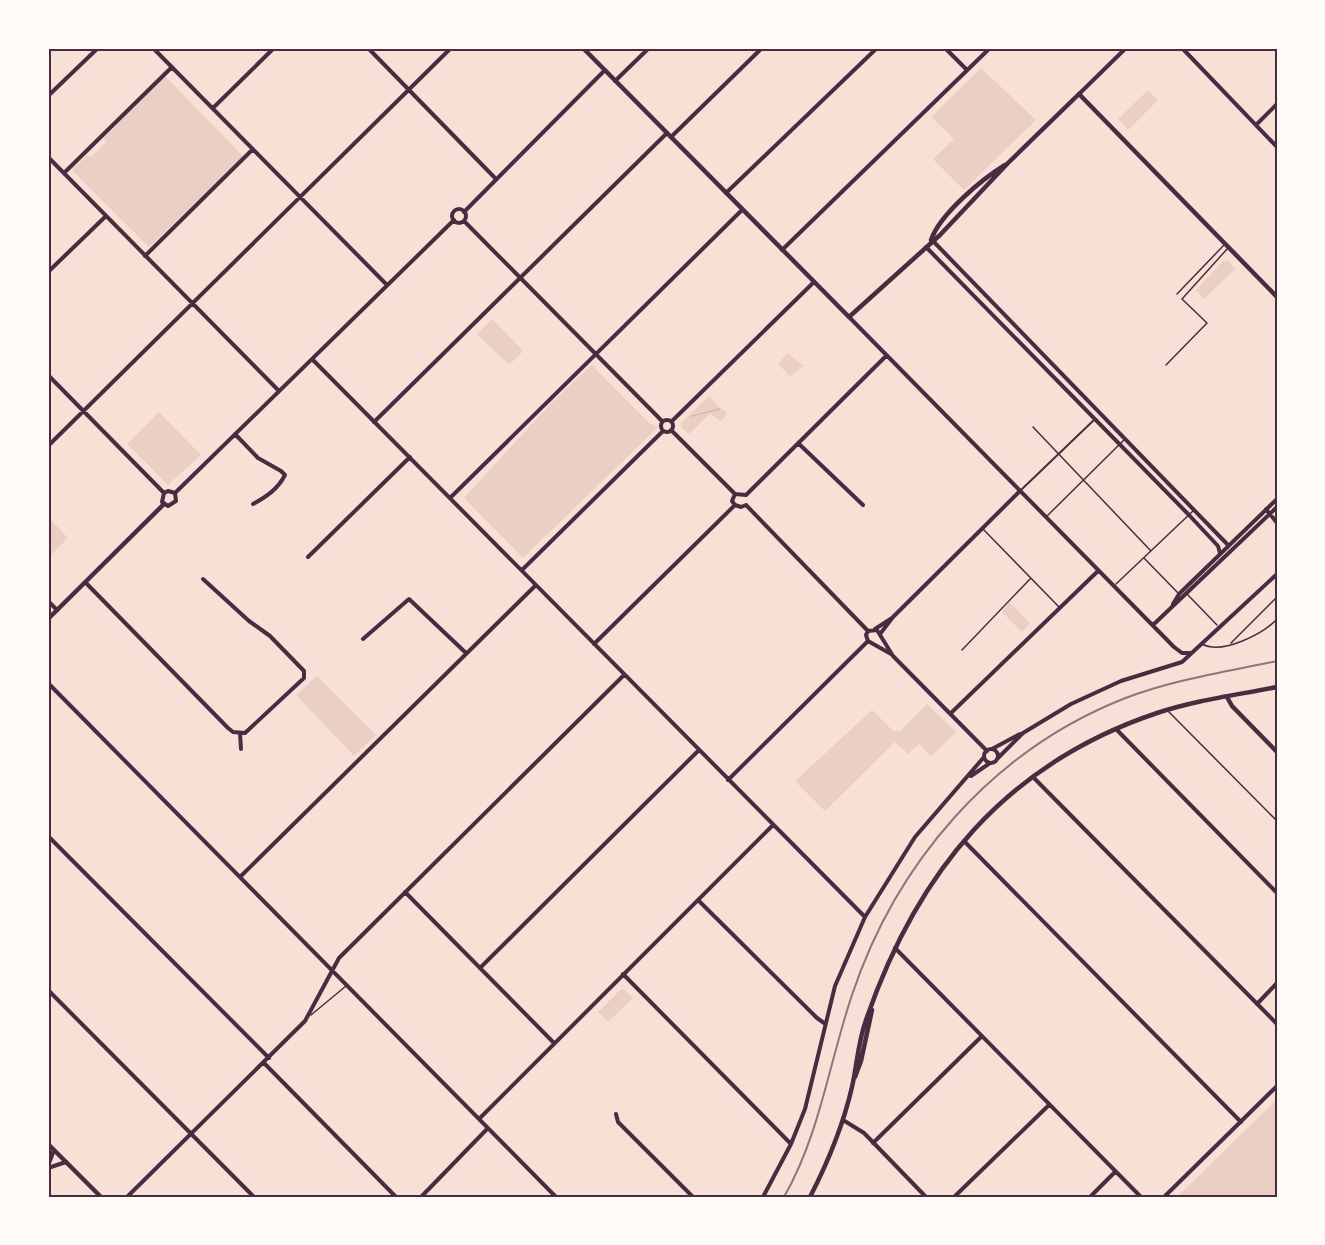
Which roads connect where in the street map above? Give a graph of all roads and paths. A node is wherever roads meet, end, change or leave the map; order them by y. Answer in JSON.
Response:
{"nodes":[{"id":1,"x":98,"y":48,"type":"edge"},
{"id":2,"x":153,"y":48,"type":"edge"},
{"id":3,"x":274,"y":48,"type":"edge"},
{"id":4,"x":368,"y":48,"type":"edge"},
{"id":5,"x":451,"y":48,"type":"edge"},
{"id":6,"x":583,"y":48,"type":"edge"},
{"id":7,"x":649,"y":48,"type":"edge"},
{"id":8,"x":762,"y":48,"type":"edge"},
{"id":9,"x":877,"y":48,"type":"edge"},
{"id":10,"x":945,"y":48,"type":"edge"},
{"id":11,"x":990,"y":48,"type":"edge"},
{"id":12,"x":1126,"y":48,"type":"edge"},
{"id":13,"x":1182,"y":48,"type":"edge"},
{"id":14,"x":172,"y":67,"type":"junction"},
{"id":15,"x":604,"y":70,"type":"junction"},
{"id":16,"x":967,"y":70,"type":"junction"},
{"id":17,"x":615,"y":81,"type":"junction"},
{"id":18,"x":409,"y":89,"type":"junction"},
{"id":19,"x":1079,"y":94,"type":"junction"},
{"id":20,"x":48,"y":96,"type":"edge"},
{"id":21,"x":1277,"y":104,"type":"edge"},
{"id":22,"x":213,"y":108,"type":"junction"},
{"id":23,"x":1256,"y":125,"type":"junction"},
{"id":24,"x":669,"y":135,"type":"junction"},
{"id":25,"x":1277,"y":147,"type":"edge"},
{"id":26,"x":253,"y":149,"type":"junction"},
{"id":27,"x":48,"y":157,"type":"edge"},
{"id":28,"x":1008,"y":163,"type":"junction"},
{"id":29,"x":64,"y":173,"type":"junction"},
{"id":30,"x":495,"y":178,"type":"junction"},
{"id":31,"x":726,"y":193,"type":"junction"},
{"id":32,"x":301,"y":197,"type":"junction"},
{"id":33,"x":742,"y":210,"type":"junction"},
{"id":34,"x":464,"y":212,"type":"junction"},
{"id":35,"x":106,"y":216,"type":"junction"},
{"id":36,"x":454,"y":220,"type":"junction"},
{"id":37,"x":464,"y":221,"type":"junction"},
{"id":38,"x":931,"y":240,"type":"junction"},
{"id":39,"x":925,"y":246,"type":"junction"},
{"id":40,"x":1227,"y":246,"type":"junction"},
{"id":41,"x":782,"y":250,"type":"junction"},
{"id":42,"x":145,"y":256,"type":"junction"},
{"id":43,"x":48,"y":272,"type":"edge"},
{"id":44,"x":520,"y":278,"type":"junction"},
{"id":45,"x":814,"y":282,"type":"junction"},
{"id":46,"x":387,"y":285,"type":"junction"},
{"id":47,"x":1177,"y":294,"type":"dead end"},
{"id":48,"x":1277,"y":297,"type":"edge"},
{"id":49,"x":192,"y":303,"type":"junction"},
{"id":50,"x":849,"y":317,"type":"junction"},
{"id":51,"x":596,"y":354,"type":"junction"},
{"id":52,"x":886,"y":356,"type":"junction"},
{"id":53,"x":312,"y":359,"type":"junction"},
{"id":54,"x":1166,"y":365,"type":"dead end"},
{"id":55,"x":48,"y":375,"type":"edge"},
{"id":56,"x":279,"y":391,"type":"junction"},
{"id":57,"x":84,"y":411,"type":"junction"},
{"id":58,"x":1095,"y":419,"type":"junction"},
{"id":59,"x":663,"y":421,"type":"junction"},
{"id":60,"x":374,"y":422,"type":"junction"},
{"id":61,"x":672,"y":422,"type":"junction"},
{"id":62,"x":1033,"y":428,"type":"dead end"},
{"id":63,"x":671,"y":430,"type":"junction"},
{"id":64,"x":663,"y":431,"type":"junction"},
{"id":65,"x":235,"y":434,"type":"junction"},
{"id":66,"x":1125,"y":440,"type":"junction"},
{"id":67,"x":798,"y":443,"type":"junction"},
{"id":68,"x":1119,"y":445,"type":"junction"},
{"id":69,"x":48,"y":446,"type":"edge"},
{"id":70,"x":1059,"y":454,"type":"junction"},
{"id":71,"x":410,"y":457,"type":"junction"},
{"id":72,"x":1083,"y":479,"type":"junction"},
{"id":73,"x":1019,"y":492,"type":"junction"},
{"id":74,"x":164,"y":493,"type":"junction"},
{"id":75,"x":175,"y":494,"type":"junction"},
{"id":76,"x":735,"y":494,"type":"junction"},
{"id":77,"x":746,"y":495,"type":"junction"},
{"id":78,"x":450,"y":498,"type":"junction"},
{"id":79,"x":1277,"y":499,"type":"edge"},
{"id":80,"x":164,"y":504,"type":"junction"},
{"id":81,"x":253,"y":504,"type":"dead end"},
{"id":82,"x":735,"y":505,"type":"junction"},
{"id":83,"x":746,"y":505,"type":"junction"},
{"id":84,"x":863,"y":505,"type":"dead end"},
{"id":85,"x":1277,"y":507,"type":"edge"},
{"id":86,"x":1266,"y":509,"type":"junction"},
{"id":87,"x":1194,"y":510,"type":"junction"},
{"id":88,"x":1270,"y":513,"type":"junction"},
{"id":89,"x":1189,"y":515,"type":"junction"},
{"id":90,"x":1045,"y":517,"type":"junction"},
{"id":91,"x":1277,"y":524,"type":"edge"},
{"id":92,"x":982,"y":528,"type":"junction"},
{"id":93,"x":1228,"y":545,"type":"junction"},
{"id":94,"x":1151,"y":550,"type":"junction"},
{"id":95,"x":1220,"y":553,"type":"junction"},
{"id":96,"x":308,"y":557,"type":"dead end"},
{"id":97,"x":1144,"y":557,"type":"junction"},
{"id":98,"x":522,"y":570,"type":"junction"},
{"id":99,"x":1098,"y":571,"type":"junction"},
{"id":100,"x":1277,"y":574,"type":"edge"},
{"id":101,"x":1031,"y":578,"type":"junction"},
{"id":102,"x":203,"y":579,"type":"dead end"},
{"id":103,"x":86,"y":583,"type":"junction"},
{"id":104,"x":536,"y":585,"type":"junction"},
{"id":105,"x":1113,"y":587,"type":"junction"},
{"id":106,"x":1179,"y":594,"type":"junction"},
{"id":107,"x":1187,"y":594,"type":"junction"},
{"id":108,"x":1277,"y":597,"type":"edge"},
{"id":109,"x":48,"y":601,"type":"edge"},
{"id":110,"x":1173,"y":604,"type":"junction"},
{"id":111,"x":1061,"y":609,"type":"junction"},
{"id":112,"x":57,"y":610,"type":"junction"},
{"id":113,"x":892,"y":617,"type":"junction"},
{"id":114,"x":48,"y":619,"type":"edge"},
{"id":115,"x":1277,"y":619,"type":"edge"},
{"id":116,"x":1153,"y":625,"type":"junction"},
{"id":117,"x":1220,"y":628,"type":"junction"},
{"id":118,"x":875,"y":629,"type":"junction"},
{"id":119,"x":868,"y":631,"type":"junction"},
{"id":120,"x":880,"y":635,"type":"junction"},
{"id":121,"x":363,"y":639,"type":"dead end"},
{"id":122,"x":870,"y":642,"type":"junction"},
{"id":123,"x":1230,"y":643,"type":"junction"},
{"id":124,"x":594,"y":644,"type":"junction"},
{"id":125,"x":1201,"y":644,"type":"junction"},
{"id":126,"x":962,"y":650,"type":"dead end"},
{"id":127,"x":466,"y":653,"type":"junction"},
{"id":128,"x":1190,"y":653,"type":"junction"},
{"id":129,"x":893,"y":656,"type":"junction"},
{"id":130,"x":624,"y":675,"type":"junction"},
{"id":131,"x":48,"y":683,"type":"edge"},
{"id":132,"x":1277,"y":687,"type":"edge"},
{"id":133,"x":1227,"y":697,"type":"junction"},
{"id":134,"x":1167,"y":710,"type":"junction"},
{"id":135,"x":951,"y":713,"type":"junction"},
{"id":136,"x":1116,"y":729,"type":"junction"},
{"id":137,"x":1023,"y":733,"type":"junction"},
{"id":138,"x":240,"y":734,"type":"junction"},
{"id":139,"x":241,"y":749,"type":"dead end"},
{"id":140,"x":699,"y":750,"type":"junction"},
{"id":141,"x":989,"y":750,"type":"junction"},
{"id":142,"x":1277,"y":752,"type":"edge"},
{"id":143,"x":984,"y":757,"type":"junction"},
{"id":144,"x":998,"y":759,"type":"junction"},
{"id":145,"x":990,"y":763,"type":"junction"},
{"id":146,"x":1033,"y":777,"type":"junction"},
{"id":147,"x":728,"y":780,"type":"junction"},
{"id":148,"x":966,"y":780,"type":"junction"},
{"id":149,"x":1277,"y":821,"type":"edge"},
{"id":150,"x":773,"y":825,"type":"junction"},
{"id":151,"x":48,"y":836,"type":"edge"},
{"id":152,"x":964,"y":841,"type":"junction"},
{"id":153,"x":241,"y":876,"type":"junction"},
{"id":154,"x":405,"y":892,"type":"junction"},
{"id":155,"x":1277,"y":893,"type":"edge"},
{"id":156,"x":698,"y":900,"type":"junction"},
{"id":157,"x":865,"y":917,"type":"junction"},
{"id":158,"x":895,"y":948,"type":"junction"},
{"id":159,"x":481,"y":967,"type":"junction"},
{"id":160,"x":331,"y":969,"type":"junction"},
{"id":161,"x":623,"y":974,"type":"junction"},
{"id":162,"x":1277,"y":983,"type":"edge"},
{"id":163,"x":347,"y":985,"type":"junction"},
{"id":164,"x":48,"y":990,"type":"edge"},
{"id":165,"x":1257,"y":1004,"type":"junction"},
{"id":166,"x":309,"y":1016,"type":"junction"},
{"id":167,"x":824,"y":1023,"type":"junction"},
{"id":168,"x":1277,"y":1024,"type":"edge"},
{"id":169,"x":982,"y":1036,"type":"junction"},
{"id":170,"x":554,"y":1043,"type":"junction"},
{"id":171,"x":269,"y":1058,"type":"junction"},
{"id":172,"x":264,"y":1063,"type":"junction"},
{"id":173,"x":1277,"y":1086,"type":"edge"},
{"id":174,"x":1049,"y":1105,"type":"junction"},
{"id":175,"x":616,"y":1114,"type":"dead end"},
{"id":176,"x":479,"y":1119,"type":"junction"},
{"id":177,"x":843,"y":1120,"type":"junction"},
{"id":178,"x":1241,"y":1122,"type":"junction"},
{"id":179,"x":489,"y":1128,"type":"junction"},
{"id":180,"x":192,"y":1135,"type":"junction"},
{"id":181,"x":873,"y":1143,"type":"junction"},
{"id":182,"x":48,"y":1144,"type":"edge"},
{"id":183,"x":791,"y":1144,"type":"junction"},
{"id":184,"x":54,"y":1150,"type":"junction"},
{"id":185,"x":66,"y":1162,"type":"junction"},
{"id":186,"x":48,"y":1167,"type":"edge"},
{"id":187,"x":1115,"y":1172,"type":"junction"},
{"id":188,"x":101,"y":1197,"type":"edge"},
{"id":189,"x":127,"y":1197,"type":"edge"},
{"id":190,"x":254,"y":1197,"type":"edge"},
{"id":191,"x":396,"y":1197,"type":"edge"},
{"id":192,"x":421,"y":1197,"type":"edge"},
{"id":193,"x":556,"y":1197,"type":"edge"},
{"id":194,"x":693,"y":1197,"type":"edge"},
{"id":195,"x":763,"y":1197,"type":"edge"},
{"id":196,"x":810,"y":1197,"type":"edge"},
{"id":197,"x":926,"y":1197,"type":"edge"},
{"id":198,"x":954,"y":1197,"type":"edge"},
{"id":199,"x":1090,"y":1197,"type":"edge"},
{"id":200,"x":1141,"y":1197,"type":"edge"},
{"id":201,"x":1164,"y":1197,"type":"edge"}],
"edges":[{"from":1,"to":20,"type":"street"},
{"from":2,"to":14,"type":"street"},
{"from":3,"to":22,"type":"street"},
{"from":4,"to":18,"type":"street"},
{"from":5,"to":18,"type":"street"},
{"from":6,"to":15,"type":"main road"},
{"from":7,"to":17,"type":"street"},
{"from":8,"to":24,"type":"street"},
{"from":9,"to":31,"type":"street"},
{"from":10,"to":16,"type":"street"},
{"from":11,"to":16,"type":"street"},
{"from":12,"to":19,"type":"street"},
{"from":13,"to":23,"type":"street"},
{"from":14,"to":22,"type":"street"},
{"from":14,"to":29,"type":"street"},
{"from":15,"to":17,"type":"main road"},
{"from":15,"to":30,"type":"street"},
{"from":16,"to":41,"type":"street"},
{"from":17,"to":24,"type":"main road"},
{"from":18,"to":30,"type":"street"},
{"from":18,"to":32,"type":"street"},
{"from":19,"to":28,"type":"main road"},
{"from":19,"to":40,"type":"main road"},
{"from":21,"to":23,"type":"street"},
{"from":22,"to":26,"type":"street"},
{"from":23,"to":25,"type":"street"},
{"from":24,"to":31,"type":"main road"},
{"from":24,"to":44,"type":"street"},
{"from":26,"to":32,"type":"street"},
{"from":26,"to":42,"type":"street"},
{"from":27,"to":29,"type":"street"},
{"from":28,"to":38,"type":"main road"},
{"from":28,"to":38,"type":"main road"},
{"from":29,"to":35,"type":"street"},
{"from":30,"to":34,"type":"street"},
{"from":31,"to":33,"type":"main road"},
{"from":32,"to":46,"type":"street"},
{"from":32,"to":49,"type":"street"},
{"from":33,"to":41,"type":"main road"},
{"from":33,"to":51,"type":"street"},
{"from":34,"to":36,"type":"street"},
{"from":34,"to":37,"type":"street"},
{"from":35,"to":42,"type":"street"},
{"from":35,"to":43,"type":"street"},
{"from":36,"to":37,"type":"street"},
{"from":36,"to":46,"type":"street"},
{"from":37,"to":44,"type":"street"},
{"from":38,"to":39,"type":"main road"},
{"from":38,"to":66,"type":"street"},
{"from":39,"to":50,"type":"main road"},
{"from":39,"to":58,"type":"street"},
{"from":40,"to":47,"type":"lane"},
{"from":40,"to":48,"type":"main road"},
{"from":40,"to":54,"type":"lane"},
{"from":41,"to":45,"type":"main road"},
{"from":42,"to":49,"type":"street"},
{"from":44,"to":51,"type":"street"},
{"from":44,"to":60,"type":"street"},
{"from":45,"to":50,"type":"main road"},
{"from":45,"to":61,"type":"street"},
{"from":46,"to":53,"type":"street"},
{"from":49,"to":56,"type":"street"},
{"from":49,"to":57,"type":"street"},
{"from":50,"to":52,"type":"street"},
{"from":51,"to":59,"type":"street"},
{"from":51,"to":78,"type":"street"},
{"from":52,"to":67,"type":"street"},
{"from":52,"to":73,"type":"street"},
{"from":53,"to":56,"type":"street"},
{"from":53,"to":60,"type":"street"},
{"from":55,"to":57,"type":"street"},
{"from":56,"to":65,"type":"street"},
{"from":57,"to":69,"type":"street"},
{"from":57,"to":74,"type":"street"},
{"from":58,"to":68,"type":"street"},
{"from":58,"to":70,"type":"street"},
{"from":59,"to":61,"type":"street"},
{"from":59,"to":64,"type":"street"},
{"from":60,"to":71,"type":"street"},
{"from":61,"to":63,"type":"street"},
{"from":62,"to":70,"type":"lane"},
{"from":63,"to":64,"type":"street"},
{"from":63,"to":76,"type":"street"},
{"from":64,"to":98,"type":"street"},
{"from":65,"to":75,"type":"street"},
{"from":65,"to":81,"type":"street"},
{"from":66,"to":68,"type":"lane"},
{"from":66,"to":87,"type":"street"},
{"from":67,"to":77,"type":"street"},
{"from":67,"to":84,"type":"street"},
{"from":68,"to":72,"type":"lane"},
{"from":68,"to":89,"type":"street"},
{"from":70,"to":72,"type":"lane"},
{"from":70,"to":73,"type":"street"},
{"from":71,"to":78,"type":"street"},
{"from":71,"to":96,"type":"street"},
{"from":72,"to":90,"type":"lane"},
{"from":72,"to":94,"type":"lane"},
{"from":73,"to":90,"type":"street"},
{"from":73,"to":92,"type":"street"},
{"from":74,"to":75,"type":"street"},
{"from":74,"to":80,"type":"street"},
{"from":75,"to":80,"type":"street"},
{"from":76,"to":77,"type":"street"},
{"from":76,"to":82,"type":"street"},
{"from":77,"to":83,"type":"street"},
{"from":78,"to":98,"type":"street"},
{"from":79,"to":86,"type":"street"},
{"from":80,"to":103,"type":"main road"},
{"from":82,"to":83,"type":"street"},
{"from":82,"to":124,"type":"street"},
{"from":83,"to":119,"type":"street"},
{"from":85,"to":88,"type":"street"},
{"from":86,"to":88,"type":"street"},
{"from":86,"to":93,"type":"street"},
{"from":87,"to":89,"type":"lane"},
{"from":87,"to":93,"type":"street"},
{"from":88,"to":91,"type":"street"},
{"from":88,"to":107,"type":"street"},
{"from":89,"to":94,"type":"lane"},
{"from":89,"to":95,"type":"street"},
{"from":90,"to":99,"type":"street"},
{"from":92,"to":101,"type":"lane"},
{"from":92,"to":113,"type":"street"},
{"from":93,"to":95,"type":"street"},
{"from":94,"to":97,"type":"lane"},
{"from":95,"to":106,"type":"street"},
{"from":97,"to":105,"type":"lane"},
{"from":97,"to":106,"type":"lane"},
{"from":98,"to":104,"type":"street"},
{"from":99,"to":105,"type":"street"},
{"from":99,"to":111,"type":"street"},
{"from":100,"to":117,"type":"street"},
{"from":101,"to":111,"type":"lane"},
{"from":101,"to":126,"type":"lane"},
{"from":102,"to":138,"type":"street"},
{"from":103,"to":112,"type":"main road"},
{"from":103,"to":138,"type":"street"},
{"from":104,"to":124,"type":"street"},
{"from":104,"to":127,"type":"street"},
{"from":105,"to":116,"type":"street"},
{"from":106,"to":110,"type":"street"},
{"from":107,"to":110,"type":"street"},
{"from":107,"to":117,"type":"lane"},
{"from":108,"to":123,"type":"lane"},
{"from":109,"to":112,"type":"street"},
{"from":110,"to":116,"type":"street"},
{"from":111,"to":135,"type":"street"},
{"from":112,"to":114,"type":"main road"},
{"from":113,"to":118,"type":"street"},
{"from":113,"to":120,"type":"street"},
{"from":115,"to":123,"type":"lane"},
{"from":116,"to":128,"type":"street"},
{"from":117,"to":125,"type":"street"},
{"from":118,"to":119,"type":"street"},
{"from":118,"to":120,"type":"street"},
{"from":119,"to":122,"type":"street"},
{"from":120,"to":122,"type":"street"},
{"from":120,"to":129,"type":"street"},
{"from":121,"to":127,"type":"street"},
{"from":122,"to":129,"type":"street"},
{"from":122,"to":147,"type":"street"},
{"from":123,"to":125,"type":"lane"},
{"from":124,"to":130,"type":"street"},
{"from":125,"to":128,"type":"street"},
{"from":127,"to":153,"type":"street"},
{"from":128,"to":137,"type":"street"},
{"from":129,"to":135,"type":"street"},
{"from":130,"to":140,"type":"street"},
{"from":130,"to":154,"type":"street"},
{"from":131,"to":153,"type":"street"},
{"from":132,"to":133,"type":"main road"},
{"from":133,"to":134,"type":"main road"},
{"from":133,"to":142,"type":"main road"},
{"from":134,"to":136,"type":"main road"},
{"from":134,"to":149,"type":"lane"},
{"from":135,"to":141,"type":"street"},
{"from":136,"to":146,"type":"main road"},
{"from":136,"to":155,"type":"street"},
{"from":137,"to":141,"type":"street"},
{"from":137,"to":144,"type":"street"},
{"from":138,"to":139,"type":"street"},
{"from":140,"to":147,"type":"street"},
{"from":140,"to":159,"type":"street"},
{"from":141,"to":143,"type":"street"},
{"from":141,"to":144,"type":"street"},
{"from":143,"to":145,"type":"street"},
{"from":143,"to":148,"type":"street"},
{"from":144,"to":145,"type":"street"},
{"from":145,"to":148,"type":"street"},
{"from":146,"to":152,"type":"main road"},
{"from":146,"to":165,"type":"street"},
{"from":147,"to":150,"type":"street"},
{"from":148,"to":157,"type":"street"},
{"from":150,"to":156,"type":"street"},
{"from":150,"to":157,"type":"street"},
{"from":151,"to":171,"type":"street"},
{"from":152,"to":158,"type":"main road"},
{"from":152,"to":178,"type":"street"},
{"from":153,"to":160,"type":"street"},
{"from":154,"to":159,"type":"street"},
{"from":154,"to":160,"type":"street"},
{"from":156,"to":161,"type":"street"},
{"from":156,"to":167,"type":"street"},
{"from":157,"to":167,"type":"street"},
{"from":158,"to":169,"type":"street"},
{"from":158,"to":177,"type":"main road"},
{"from":159,"to":170,"type":"street"},
{"from":160,"to":163,"type":"street"},
{"from":160,"to":166,"type":"street"},
{"from":161,"to":170,"type":"street"},
{"from":161,"to":183,"type":"street"},
{"from":162,"to":165,"type":"street"},
{"from":163,"to":166,"type":"lane"},
{"from":163,"to":176,"type":"street"},
{"from":164,"to":180,"type":"street"},
{"from":165,"to":168,"type":"street"},
{"from":166,"to":171,"type":"street"},
{"from":167,"to":183,"type":"street"},
{"from":169,"to":174,"type":"street"},
{"from":169,"to":181,"type":"street"},
{"from":170,"to":176,"type":"street"},
{"from":171,"to":172,"type":"street"},
{"from":172,"to":180,"type":"street"},
{"from":172,"to":191,"type":"street"},
{"from":173,"to":178,"type":"street"},
{"from":174,"to":187,"type":"street"},
{"from":174,"to":198,"type":"street"},
{"from":175,"to":194,"type":"street"},
{"from":176,"to":179,"type":"street"},
{"from":177,"to":181,"type":"street"},
{"from":177,"to":196,"type":"main road"},
{"from":178,"to":201,"type":"street"},
{"from":179,"to":192,"type":"street"},
{"from":179,"to":193,"type":"street"},
{"from":180,"to":189,"type":"street"},
{"from":180,"to":190,"type":"street"},
{"from":181,"to":197,"type":"street"},
{"from":182,"to":184,"type":"main road"},
{"from":183,"to":195,"type":"street"},
{"from":184,"to":185,"type":"main road"},
{"from":184,"to":186,"type":"street"},
{"from":185,"to":186,"type":"street"},
{"from":185,"to":188,"type":"main road"},
{"from":187,"to":199,"type":"street"},
{"from":187,"to":200,"type":"street"}]}
